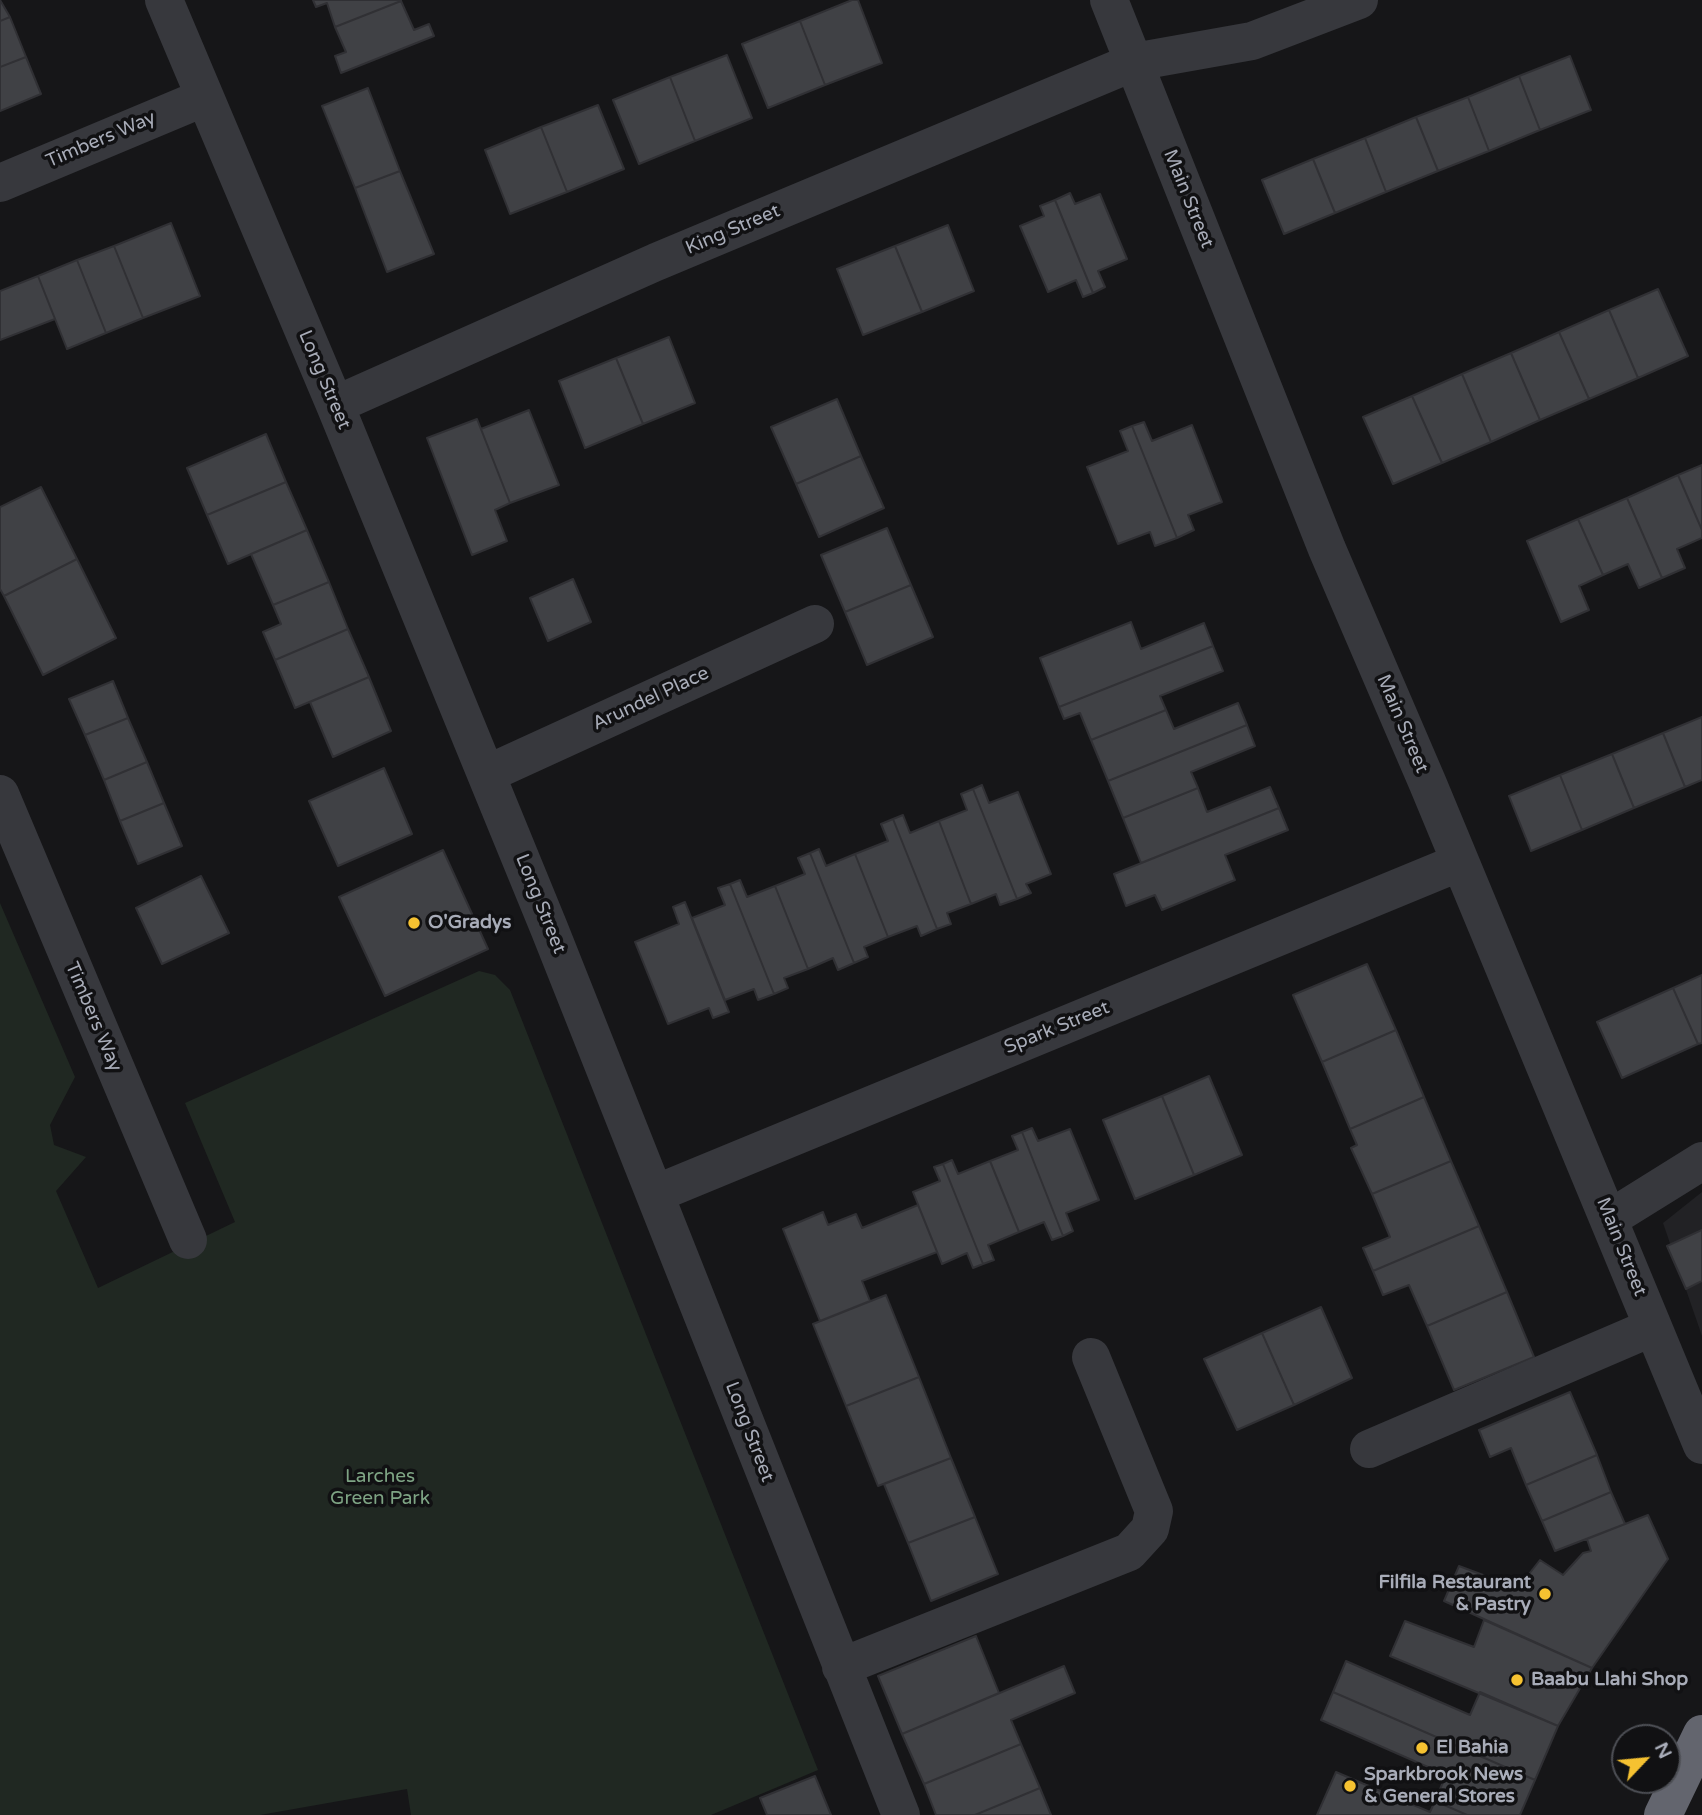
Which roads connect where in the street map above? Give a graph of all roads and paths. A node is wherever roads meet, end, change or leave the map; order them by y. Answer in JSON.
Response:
{"nodes":[{"id":1,"x":164,"y":0,"type":"edge"},
{"id":2,"x":1109,"y":0,"type":"edge"},
{"id":3,"x":1359,"y":0,"type":"edge"},
{"id":4,"x":1134,"y":62,"type":"junction"},
{"id":5,"x":203,"y":98,"type":"junction"},
{"id":6,"x":0,"y":183,"type":"edge"},
{"id":7,"x":335,"y":405,"type":"junction"},
{"id":8,"x":815,"y":624,"type":"dead end"},
{"id":9,"x":487,"y":774,"type":"junction"},
{"id":10,"x":0,"y":794,"type":"edge"},
{"id":11,"x":1458,"y":863,"type":"junction"},
{"id":12,"x":1702,"y":1161,"type":"edge"},
{"id":13,"x":655,"y":1194,"type":"junction"},
{"id":14,"x":1609,"y":1219,"type":"junction"},
{"id":15,"x":188,"y":1240,"type":"dead end"},
{"id":16,"x":1653,"y":1327,"type":"junction"},
{"id":17,"x":1091,"y":1357,"type":"dead end"},
{"id":18,"x":1702,"y":1445,"type":"edge"},
{"id":19,"x":1369,"y":1449,"type":"dead end"},
{"id":20,"x":841,"y":1667,"type":"junction"},
{"id":21,"x":1702,"y":1734,"type":"edge"},
{"id":22,"x":1666,"y":1811,"type":"edge"},
{"id":23,"x":901,"y":1815,"type":"edge"}],
"edges":[{"from":1,"to":5,"type":"street","name":"Long Street"},
{"from":2,"to":4,"type":"street","name":"Main Street"},
{"from":3,"to":4,"type":"street","name":"King Street"},
{"from":4,"to":7,"type":"street","name":"King Street"},
{"from":4,"to":11,"type":"street","name":"Main Street"},
{"from":5,"to":6,"type":"street","name":"Timbers Way"},
{"from":5,"to":7,"type":"street","name":"Long Street"},
{"from":7,"to":9,"type":"street","name":"Long Street"},
{"from":8,"to":9,"type":"street","name":"Arundel Place"},
{"from":9,"to":13,"type":"street","name":"Long Street"},
{"from":10,"to":15,"type":"street","name":"Timbers Way"},
{"from":11,"to":13,"type":"street","name":"Spark Street"},
{"from":11,"to":14,"type":"street","name":"Main Street"},
{"from":12,"to":14,"type":"street"},
{"from":13,"to":20,"type":"street","name":"Long Street"},
{"from":14,"to":16,"type":"street","name":"Main Street"},
{"from":16,"to":18,"type":"street","name":"Main Street"},
{"from":16,"to":19,"type":"street"},
{"from":17,"to":20,"type":"street"},
{"from":20,"to":23,"type":"street","name":"Long Street"},
{"from":21,"to":22,"type":"highway"}]}
